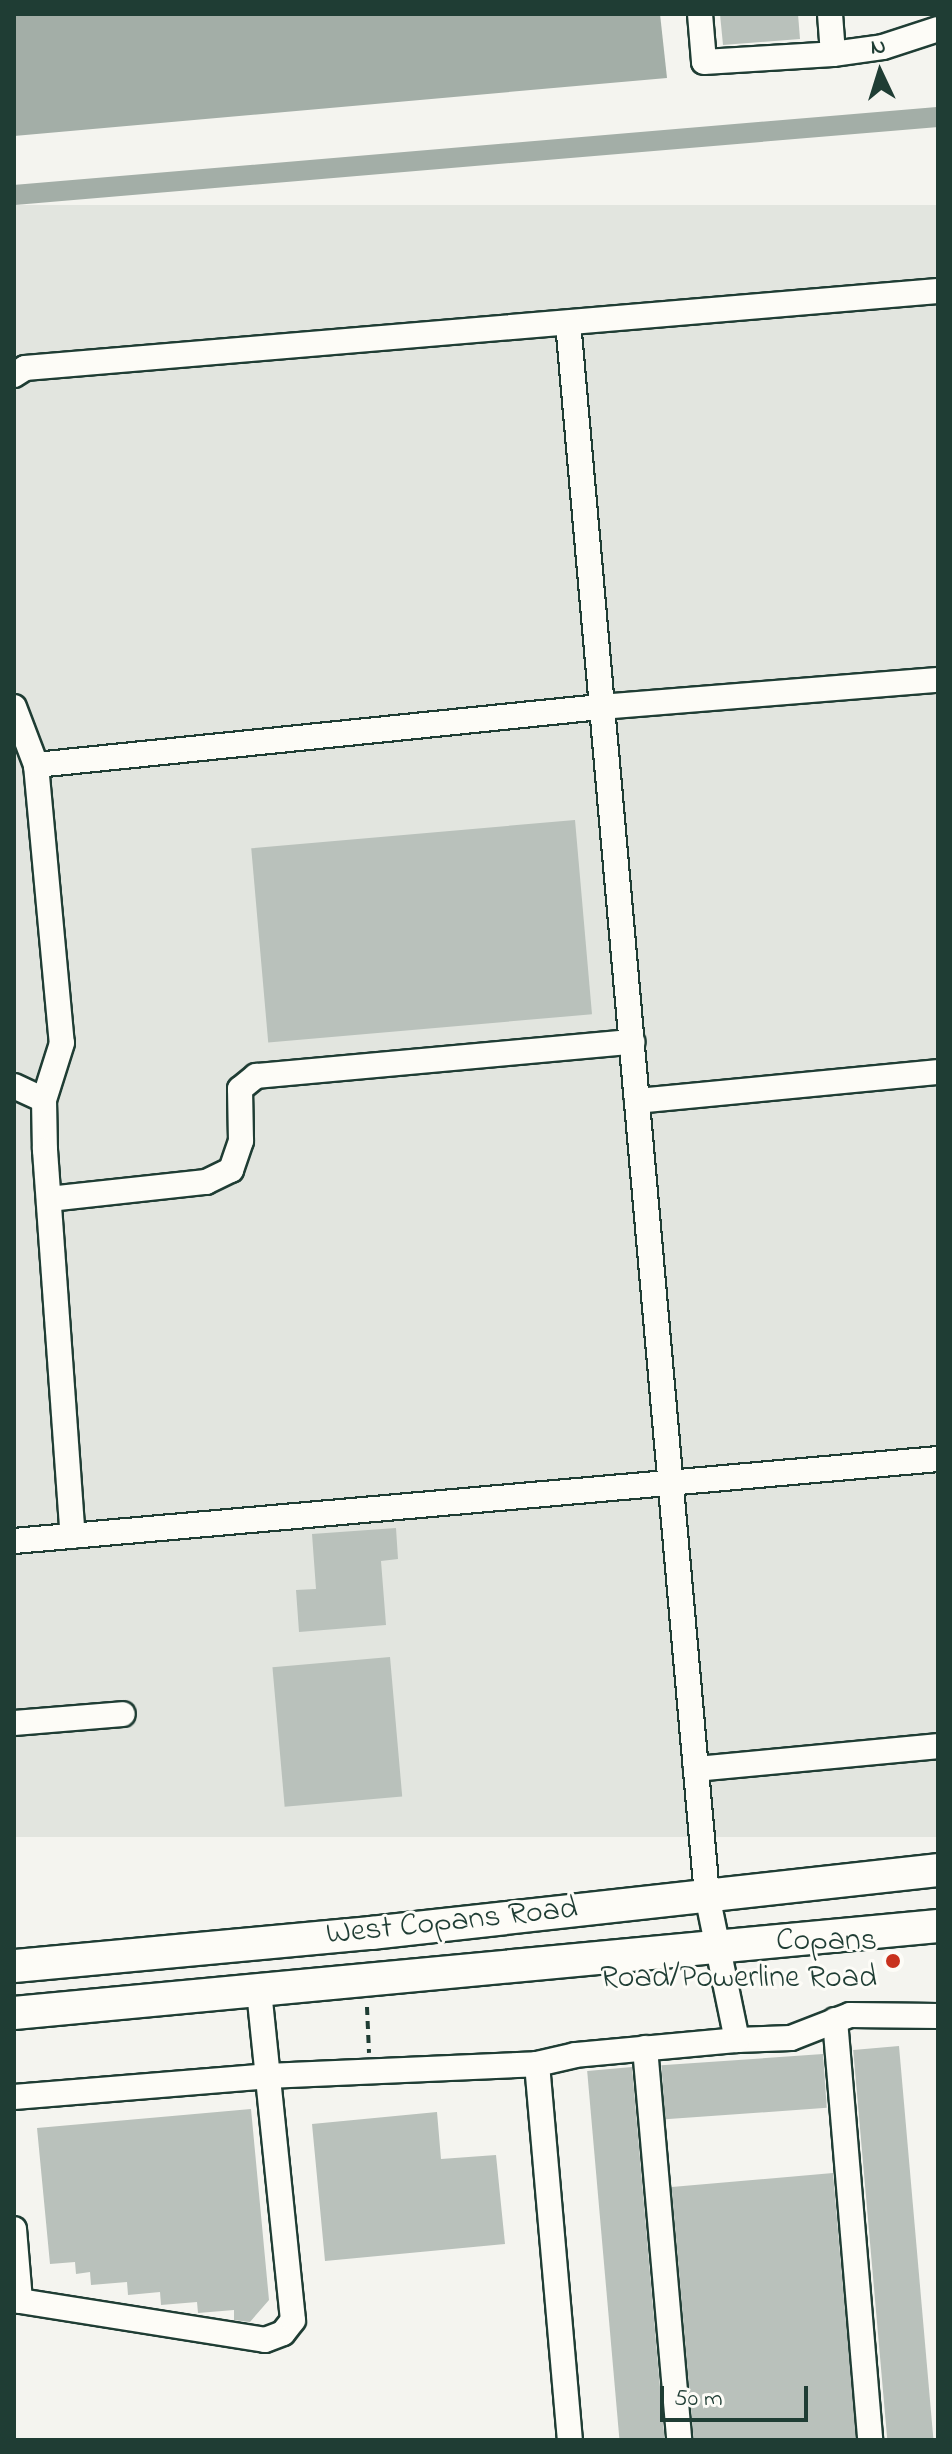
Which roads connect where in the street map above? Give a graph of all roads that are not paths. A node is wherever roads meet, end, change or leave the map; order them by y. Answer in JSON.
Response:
{"nodes":[{"id":1,"x":700,"y":14,"type":"edge"},
{"id":2,"x":830,"y":14,"type":"edge"},
{"id":3,"x":938,"y":29,"type":"edge"},
{"id":4,"x":833,"y":54,"type":"junction"},
{"id":5,"x":938,"y":291,"type":"edge"},
{"id":6,"x":568,"y":323,"type":"junction"},
{"id":7,"x":14,"y":375,"type":"edge"},
{"id":8,"x":938,"y":680,"type":"edge"},
{"id":9,"x":14,"y":707,"type":"edge"},
{"id":10,"x":600,"y":707,"type":"junction"},
{"id":11,"x":36,"y":765,"type":"junction"},
{"id":12,"x":632,"y":1042,"type":"junction"},
{"id":13,"x":938,"y":1072,"type":"edge"},
{"id":14,"x":14,"y":1086,"type":"edge"},
{"id":15,"x":44,"y":1100,"type":"junction"},
{"id":16,"x":637,"y":1101,"type":"junction"},
{"id":17,"x":49,"y":1199,"type":"junction"},
{"id":18,"x":938,"y":1459,"type":"edge"},
{"id":19,"x":671,"y":1482,"type":"junction"},
{"id":20,"x":73,"y":1536,"type":"junction"},
{"id":21,"x":14,"y":1541,"type":"edge"},
{"id":22,"x":123,"y":1714,"type":"dead end"},
{"id":23,"x":14,"y":1723,"type":"edge"},
{"id":24,"x":938,"y":1746,"type":"edge"},
{"id":25,"x":696,"y":1769,"type":"junction"},
{"id":26,"x":938,"y":1870,"type":"edge"},
{"id":27,"x":707,"y":1895,"type":"junction"},
{"id":28,"x":938,"y":1926,"type":"edge"},
{"id":29,"x":721,"y":1949,"type":"junction"},
{"id":30,"x":14,"y":1966,"type":"edge"},
{"id":31,"x":259,"y":1991,"type":"junction"},
{"id":32,"x":14,"y":2013,"type":"edge"},
{"id":33,"x":938,"y":2016,"type":"edge"},
{"id":34,"x":835,"y":2020,"type":"junction"},
{"id":35,"x":737,"y":2040,"type":"junction"},
{"id":36,"x":645,"y":2048,"type":"junction"},
{"id":37,"x":537,"y":2064,"type":"junction"},
{"id":38,"x":267,"y":2076,"type":"junction"},
{"id":39,"x":14,"y":2097,"type":"edge"},
{"id":40,"x":14,"y":2229,"type":"edge"},
{"id":41,"x":17,"y":2301,"type":"edge"},
{"id":42,"x":570,"y":2440,"type":"edge"},
{"id":43,"x":679,"y":2440,"type":"edge"},
{"id":44,"x":870,"y":2440,"type":"edge"}],
"edges":[{"from":1,"to":4,"type":"lane"},
{"from":2,"to":4,"type":"lane"},
{"from":3,"to":4,"type":"lane"},
{"from":5,"to":6,"type":"lane"},
{"from":6,"to":7,"type":"lane"},
{"from":6,"to":10,"type":"lane"},
{"from":8,"to":10,"type":"lane"},
{"from":9,"to":11,"type":"lane"},
{"from":10,"to":11,"type":"lane"},
{"from":10,"to":12,"type":"lane"},
{"from":11,"to":15,"type":"lane"},
{"from":12,"to":16,"type":"lane"},
{"from":12,"to":17,"type":"lane"},
{"from":13,"to":16,"type":"lane"},
{"from":14,"to":15,"type":"lane"},
{"from":15,"to":17,"type":"lane"},
{"from":16,"to":19,"type":"lane"},
{"from":17,"to":20,"type":"lane"},
{"from":18,"to":19,"type":"lane"},
{"from":19,"to":20,"type":"lane"},
{"from":19,"to":25,"type":"lane"},
{"from":20,"to":21,"type":"lane"},
{"from":22,"to":23,"type":"lane"},
{"from":24,"to":25,"type":"lane"},
{"from":25,"to":27,"type":"lane"},
{"from":26,"to":27,"type":"main road","name":"West Copans Road"},
{"from":27,"to":29,"type":"lane"},
{"from":27,"to":30,"type":"main road","name":"West Copans Road"},
{"from":28,"to":29,"type":"main road","name":"West Copans Road"},
{"from":29,"to":31,"type":"main road","name":"West Copans Road"},
{"from":29,"to":35,"type":"lane"},
{"from":31,"to":32,"type":"main road","name":"West Copans Road"},
{"from":31,"to":38,"type":"lane"},
{"from":33,"to":34,"type":"lane"},
{"from":34,"to":35,"type":"lane"},
{"from":34,"to":44,"type":"lane"},
{"from":35,"to":36,"type":"lane"},
{"from":36,"to":37,"type":"lane"},
{"from":36,"to":43,"type":"lane"},
{"from":37,"to":38,"type":"lane"},
{"from":37,"to":42,"type":"lane"},
{"from":38,"to":39,"type":"lane"},
{"from":38,"to":41,"type":"lane"},
{"from":40,"to":41,"type":"lane"}]}
